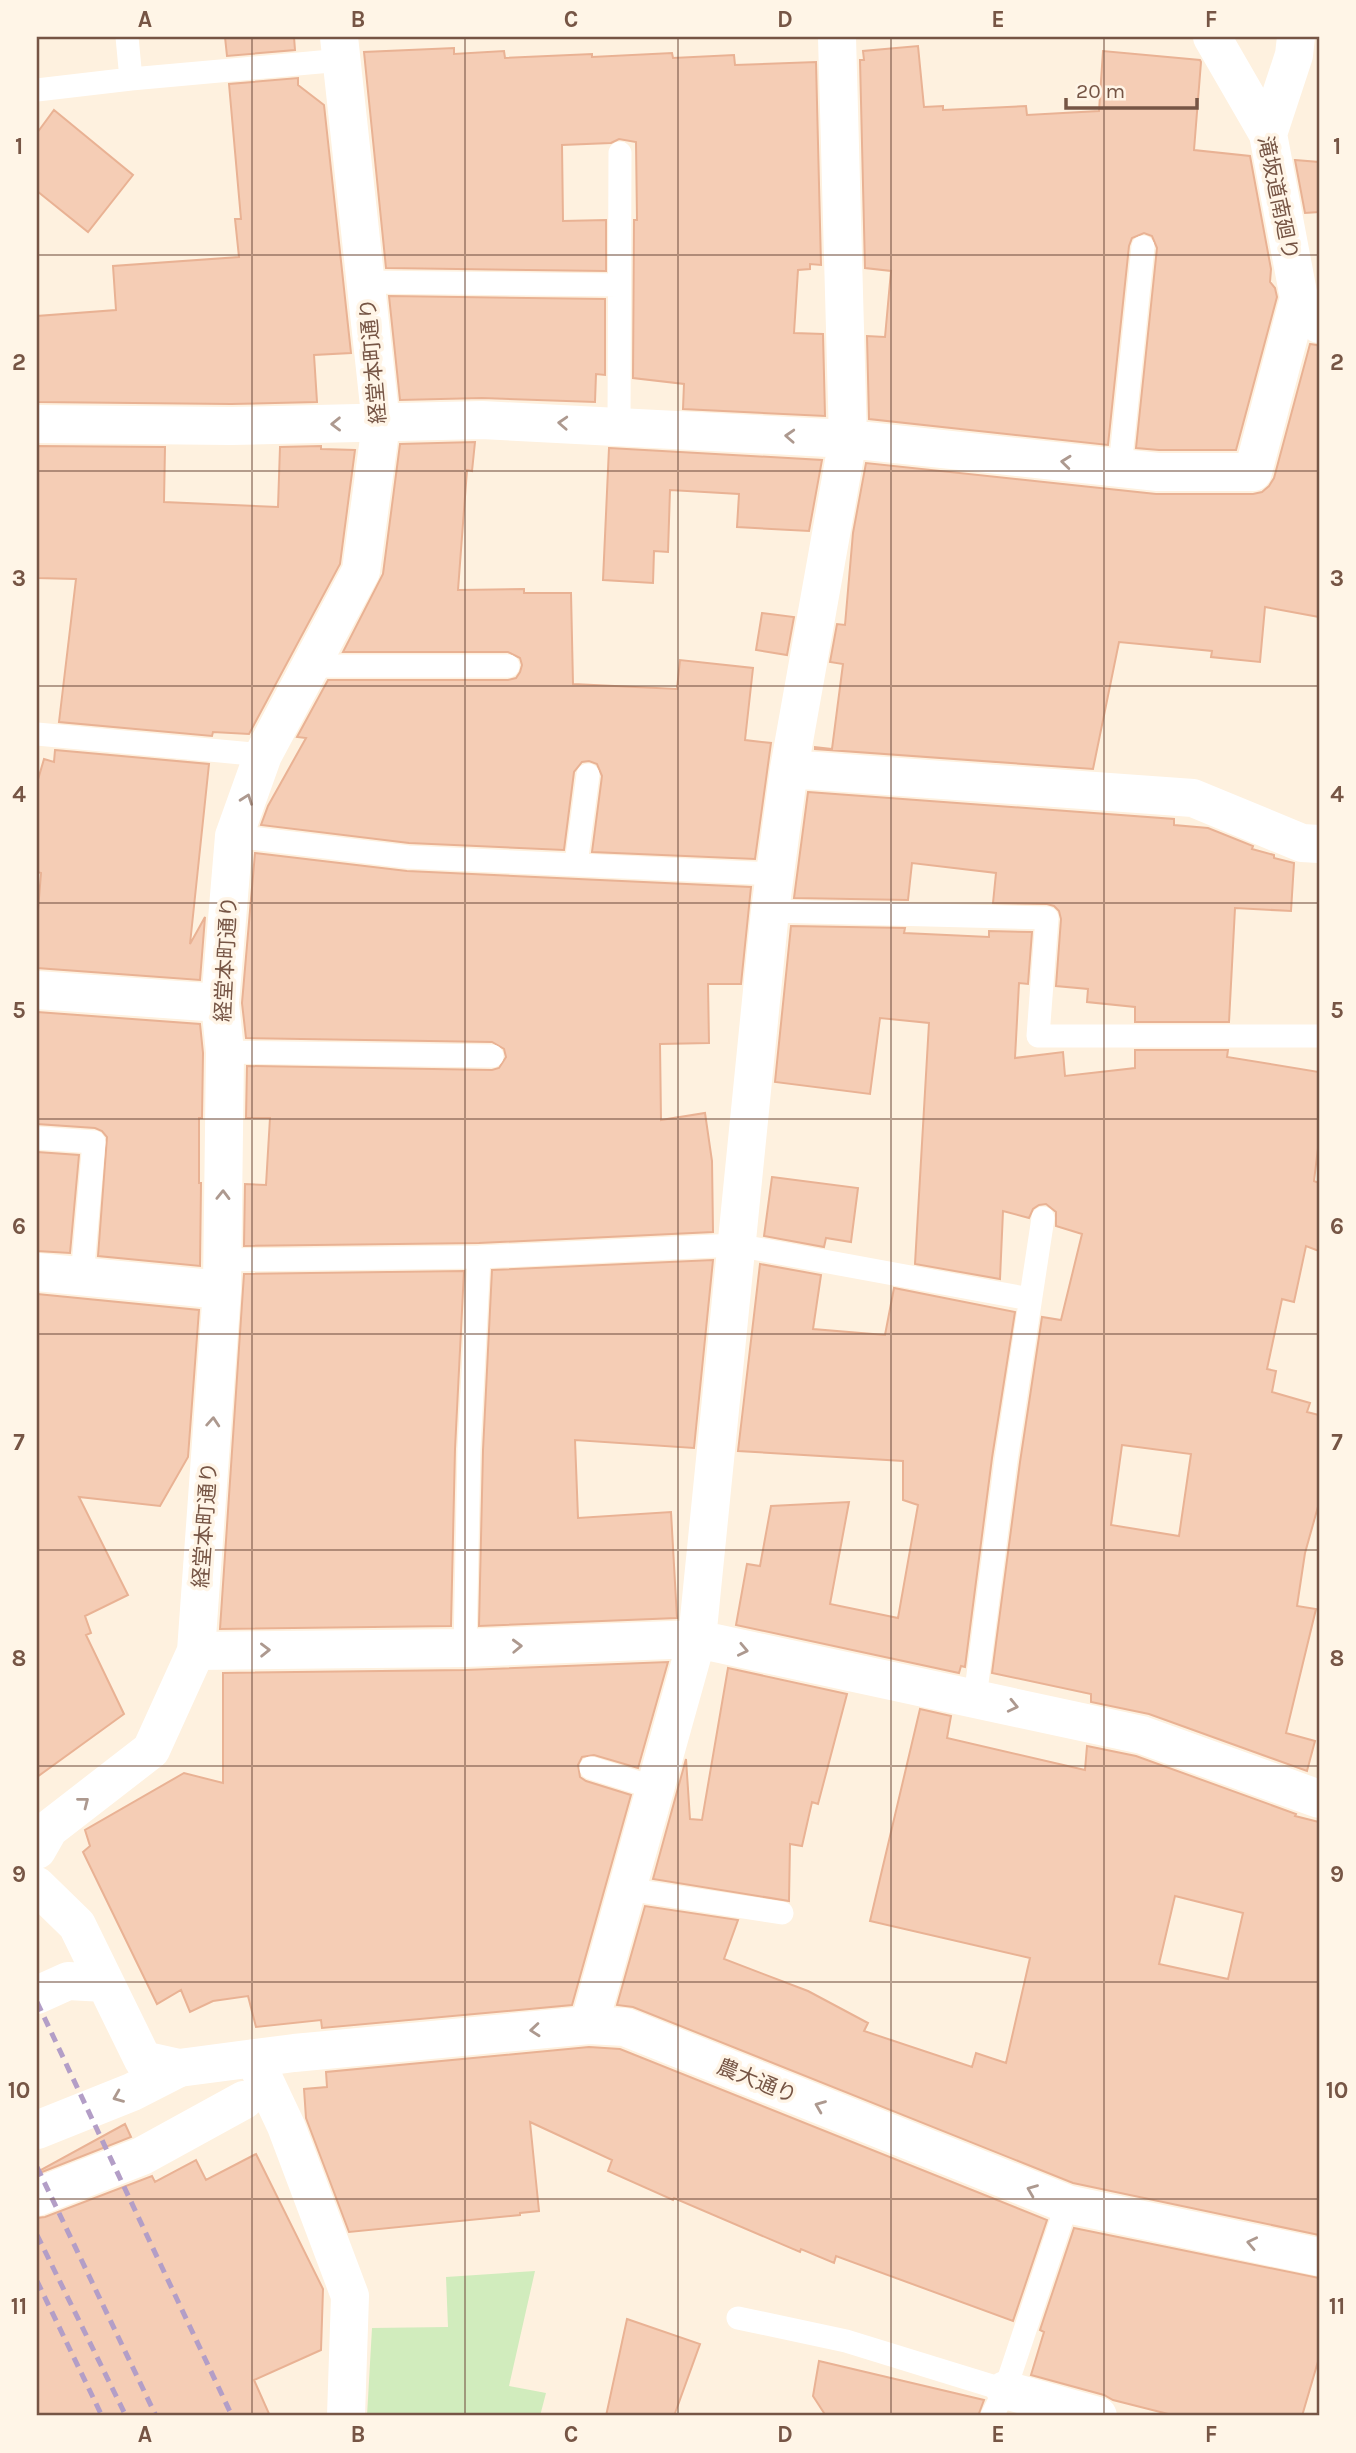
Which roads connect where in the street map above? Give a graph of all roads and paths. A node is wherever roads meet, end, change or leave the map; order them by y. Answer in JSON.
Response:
{"nodes":[{"id":1,"x":127,"y":37,"type":"edge"},
{"id":2,"x":837,"y":37,"type":"edge"},
{"id":3,"x":1212,"y":37,"type":"edge"},
{"id":4,"x":1296,"y":37,"type":"edge"},
{"id":5,"x":340,"y":48,"type":"edge"},
{"id":6,"x":131,"y":79,"type":"junction"},
{"id":7,"x":37,"y":90,"type":"edge"},
{"id":8,"x":1268,"y":134,"type":"junction"},
{"id":9,"x":620,"y":153,"type":"dead end"},
{"id":10,"x":1143,"y":247,"type":"dead end"},
{"id":11,"x":366,"y":282,"type":"junction"},
{"id":12,"x":620,"y":285,"type":"junction"},
{"id":13,"x":1309,"y":311,"type":"edge"},
{"id":14,"x":37,"y":424,"type":"edge"},
{"id":15,"x":381,"y":424,"type":"junction"},
{"id":16,"x":619,"y":426,"type":"junction"},
{"id":17,"x":848,"y":439,"type":"junction"},
{"id":18,"x":1120,"y":467,"type":"junction"},
{"id":19,"x":310,"y":666,"type":"junction"},
{"id":20,"x":508,"y":666,"type":"dead end"},
{"id":21,"x":37,"y":734,"type":"edge"},
{"id":22,"x":263,"y":755,"type":"junction"},
{"id":23,"x":789,"y":769,"type":"junction"},
{"id":24,"x":588,"y":775,"type":"dead end"},
{"id":25,"x":234,"y":836,"type":"junction"},
{"id":26,"x":1319,"y":844,"type":"edge"},
{"id":27,"x":576,"y":864,"type":"junction"},
{"id":28,"x":772,"y":892,"type":"junction"},
{"id":29,"x":37,"y":990,"type":"edge"},
{"id":30,"x":220,"y":1003,"type":"junction"},
{"id":31,"x":1319,"y":1036,"type":"edge"},
{"id":32,"x":225,"y":1052,"type":"junction"},
{"id":33,"x":492,"y":1056,"type":"dead end"},
{"id":34,"x":37,"y":1138,"type":"edge"},
{"id":35,"x":1044,"y":1218,"type":"dead end"},
{"id":36,"x":736,"y":1245,"type":"junction"},
{"id":37,"x":479,"y":1257,"type":"junction"},
{"id":38,"x":37,"y":1272,"type":"edge"},
{"id":39,"x":222,"y":1275,"type":"junction"},
{"id":40,"x":82,"y":1277,"type":"junction"},
{"id":41,"x":1030,"y":1298,"type":"junction"},
{"id":42,"x":697,"y":1639,"type":"junction"},
{"id":43,"x":465,"y":1648,"type":"junction"},
{"id":44,"x":196,"y":1651,"type":"junction"},
{"id":45,"x":975,"y":1698,"type":"junction"},
{"id":46,"x":591,"y":1768,"type":"dead end"},
{"id":47,"x":655,"y":1788,"type":"junction"},
{"id":48,"x":1318,"y":1792,"type":"edge"},
{"id":49,"x":37,"y":1850,"type":"edge"},
{"id":50,"x":37,"y":1886,"type":"edge"},
{"id":51,"x":626,"y":1889,"type":"junction"},
{"id":52,"x":782,"y":1913,"type":"dead end"},
{"id":53,"x":105,"y":1983,"type":"junction"},
{"id":54,"x":37,"y":1995,"type":"edge"},
{"id":55,"x":589,"y":2025,"type":"junction"},
{"id":56,"x":254,"y":2058,"type":"junction"},
{"id":57,"x":179,"y":2068,"type":"junction"},
{"id":58,"x":244,"y":2100,"type":"dead end"},
{"id":59,"x":37,"y":2130,"type":"edge"},
{"id":60,"x":37,"y":2197,"type":"edge"},
{"id":61,"x":1067,"y":2204,"type":"junction"},
{"id":62,"x":1319,"y":2257,"type":"edge"},
{"id":63,"x":738,"y":2318,"type":"dead end"},
{"id":64,"x":999,"y":2403,"type":"edge"},
{"id":65,"x":346,"y":2416,"type":"edge"},
{"id":66,"x":1098,"y":2416,"type":"edge"}],
"edges":[{"from":1,"to":6,"type":"lane"},
{"from":2,"to":17,"type":"street"},
{"from":3,"to":8,"type":"street","name":"滝坂道南廻り"},
{"from":4,"to":8,"type":"street"},
{"from":5,"to":6,"type":"lane"},
{"from":5,"to":11,"type":"street","name":"経堂本町通り"},
{"from":6,"to":7,"type":"lane"},
{"from":8,"to":13,"type":"street","name":"滝坂道南廻り"},
{"from":9,"to":12,"type":"lane"},
{"from":10,"to":18,"type":"lane"},
{"from":11,"to":12,"type":"lane"},
{"from":11,"to":15,"type":"street","name":"経堂本町通り"},
{"from":12,"to":16,"type":"lane"},
{"from":13,"to":18,"type":"street"},
{"from":15,"to":14,"type":"street","one_way":true},
{"from":16,"to":15,"type":"street","one_way":true},
{"from":15,"to":19,"type":"street","name":"経堂本町通り"},
{"from":17,"to":16,"type":"street","one_way":true},
{"from":18,"to":17,"type":"street","one_way":true},
{"from":17,"to":23,"type":"street"},
{"from":19,"to":20,"type":"lane"},
{"from":19,"to":22,"type":"street","name":"経堂本町通り"},
{"from":21,"to":22,"type":"lane"},
{"from":25,"to":22,"type":"street","name":"経堂本町通り","one_way":true},
{"from":23,"to":26,"type":"street"},
{"from":23,"to":28,"type":"street"},
{"from":24,"to":27,"type":"lane"},
{"from":25,"to":27,"type":"lane"},
{"from":25,"to":30,"type":"street","name":"経堂本町通り"},
{"from":27,"to":28,"type":"lane"},
{"from":28,"to":31,"type":"lane"},
{"from":28,"to":36,"type":"street"},
{"from":29,"to":30,"type":"street"},
{"from":30,"to":32,"type":"street","name":"経堂本町通り"},
{"from":32,"to":33,"type":"lane"},
{"from":39,"to":32,"type":"street","name":"経堂本町通り","one_way":true},
{"from":34,"to":40,"type":"lane"},
{"from":35,"to":41,"type":"lane"},
{"from":36,"to":37,"type":"lane"},
{"from":36,"to":41,"type":"lane"},
{"from":36,"to":42,"type":"street"},
{"from":37,"to":39,"type":"lane"},
{"from":37,"to":43,"type":"lane"},
{"from":38,"to":40,"type":"street"},
{"from":39,"to":40,"type":"street"},
{"from":44,"to":39,"type":"street","name":"経堂本町通り","one_way":true},
{"from":41,"to":45,"type":"lane"},
{"from":43,"to":42,"type":"street","one_way":true},
{"from":42,"to":45,"type":"street","one_way":true},
{"from":42,"to":47,"type":"street"},
{"from":44,"to":43,"type":"street","one_way":true},
{"from":49,"to":44,"type":"street","name":"経堂本町通り","one_way":true},
{"from":45,"to":48,"type":"street","one_way":true},
{"from":46,"to":47,"type":"lane"},
{"from":47,"to":51,"type":"street"},
{"from":50,"to":53,"type":"street"},
{"from":51,"to":52,"type":"lane"},
{"from":51,"to":55,"type":"street"},
{"from":53,"to":54,"type":"street"},
{"from":53,"to":57,"type":"street"},
{"from":55,"to":56,"type":"street","name":"農大通り","one_way":true},
{"from":61,"to":55,"type":"street","name":"農大通り","one_way":true},
{"from":56,"to":57,"type":"street","name":"農大通り"},
{"from":56,"to":65,"type":"street"},
{"from":57,"to":59,"type":"street","one_way":true},
{"from":58,"to":60,"type":"street"},
{"from":62,"to":61,"type":"street","name":"農大通り","one_way":true},
{"from":61,"to":64,"type":"lane"},
{"from":63,"to":64,"type":"lane"},
{"from":64,"to":66,"type":"street"}]}
